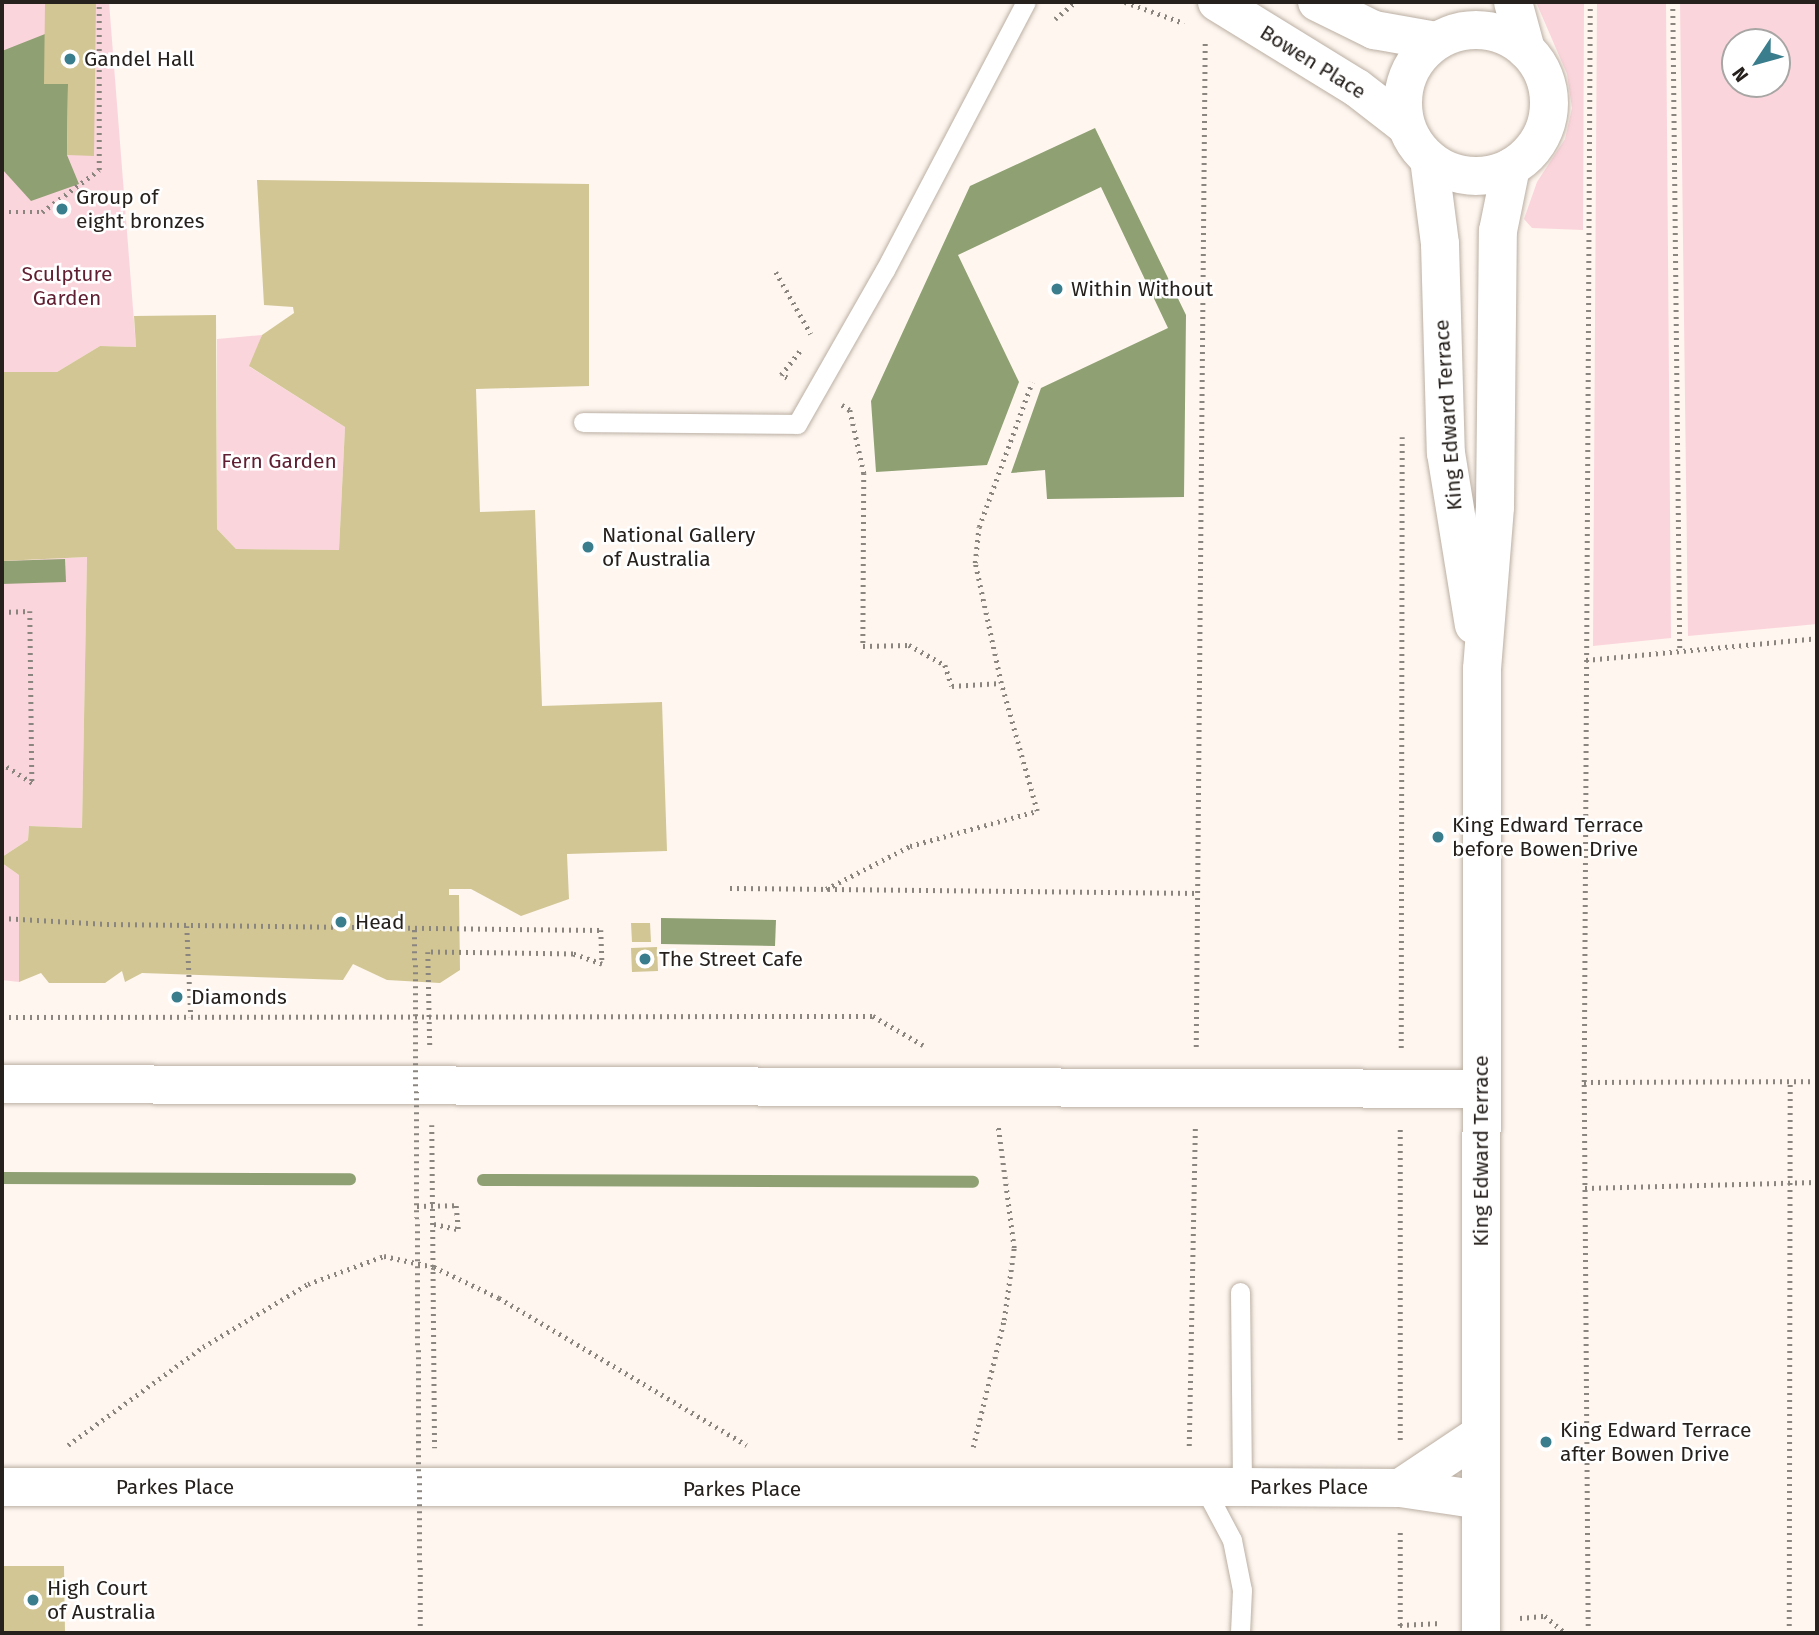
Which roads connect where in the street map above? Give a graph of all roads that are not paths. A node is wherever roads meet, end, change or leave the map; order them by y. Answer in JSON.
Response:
{"nodes":[{"id":1,"x":1026,"y":2,"type":"edge"},
{"id":2,"x":1317,"y":2,"type":"edge"},
{"id":3,"x":1513,"y":2,"type":"edge"},
{"id":4,"x":1211,"y":16,"type":"edge"},
{"id":5,"x":1444,"y":27,"type":"edge"},
{"id":6,"x":1526,"y":50,"type":"junction"},
{"id":7,"x":1406,"y":126,"type":"junction"},
{"id":8,"x":1429,"y":159,"type":"junction"},
{"id":9,"x":1511,"y":167,"type":"junction"},
{"id":10,"x":583,"y":422,"type":"dead end"},
{"id":11,"x":1482,"y":669,"type":"junction"},
{"id":12,"x":2,"y":1084,"type":"edge"},
{"id":13,"x":1481,"y":1089,"type":"junction"},
{"id":14,"x":1240,"y":1292,"type":"dead end"},
{"id":15,"x":1480,"y":1434,"type":"junction"},
{"id":16,"x":2,"y":1487,"type":"edge"},
{"id":17,"x":1212,"y":1488,"type":"junction"},
{"id":18,"x":1400,"y":1488,"type":"junction"},
{"id":19,"x":1481,"y":1500,"type":"junction"},
{"id":20,"x":1240,"y":1633,"type":"edge"},
{"id":21,"x":1481,"y":1633,"type":"edge"}],
"edges":[{"from":1,"to":10,"type":"lane"},
{"from":2,"to":5,"type":"street"},
{"from":3,"to":6,"type":"street"},
{"from":4,"to":7,"type":"street","name":"Bowen Place"},
{"from":5,"to":6,"type":"street"},
{"from":5,"to":7,"type":"street"},
{"from":6,"to":9,"type":"street"},
{"from":7,"to":8,"type":"street","name":"King Edward Terrace"},
{"from":8,"to":9,"type":"street"},
{"from":8,"to":11,"type":"street","name":"King Edward Terrace"},
{"from":9,"to":11,"type":"street","name":"King Edward Terrace"},
{"from":11,"to":13,"type":"street","name":"King Edward Terrace"},
{"from":12,"to":13,"type":"street"},
{"from":13,"to":15,"type":"street","name":"King Edward Terrace"},
{"from":14,"to":17,"type":"lane"},
{"from":15,"to":18,"type":"street"},
{"from":15,"to":19,"type":"street","name":"King Edward Terrace"},
{"from":16,"to":17,"type":"street","name":"Parkes Place"},
{"from":17,"to":18,"type":"street","name":"Parkes Place"},
{"from":17,"to":20,"type":"lane"},
{"from":18,"to":19,"type":"street","name":"Parkes Place"},
{"from":19,"to":21,"type":"street","name":"King Edward Terrace"}]}
